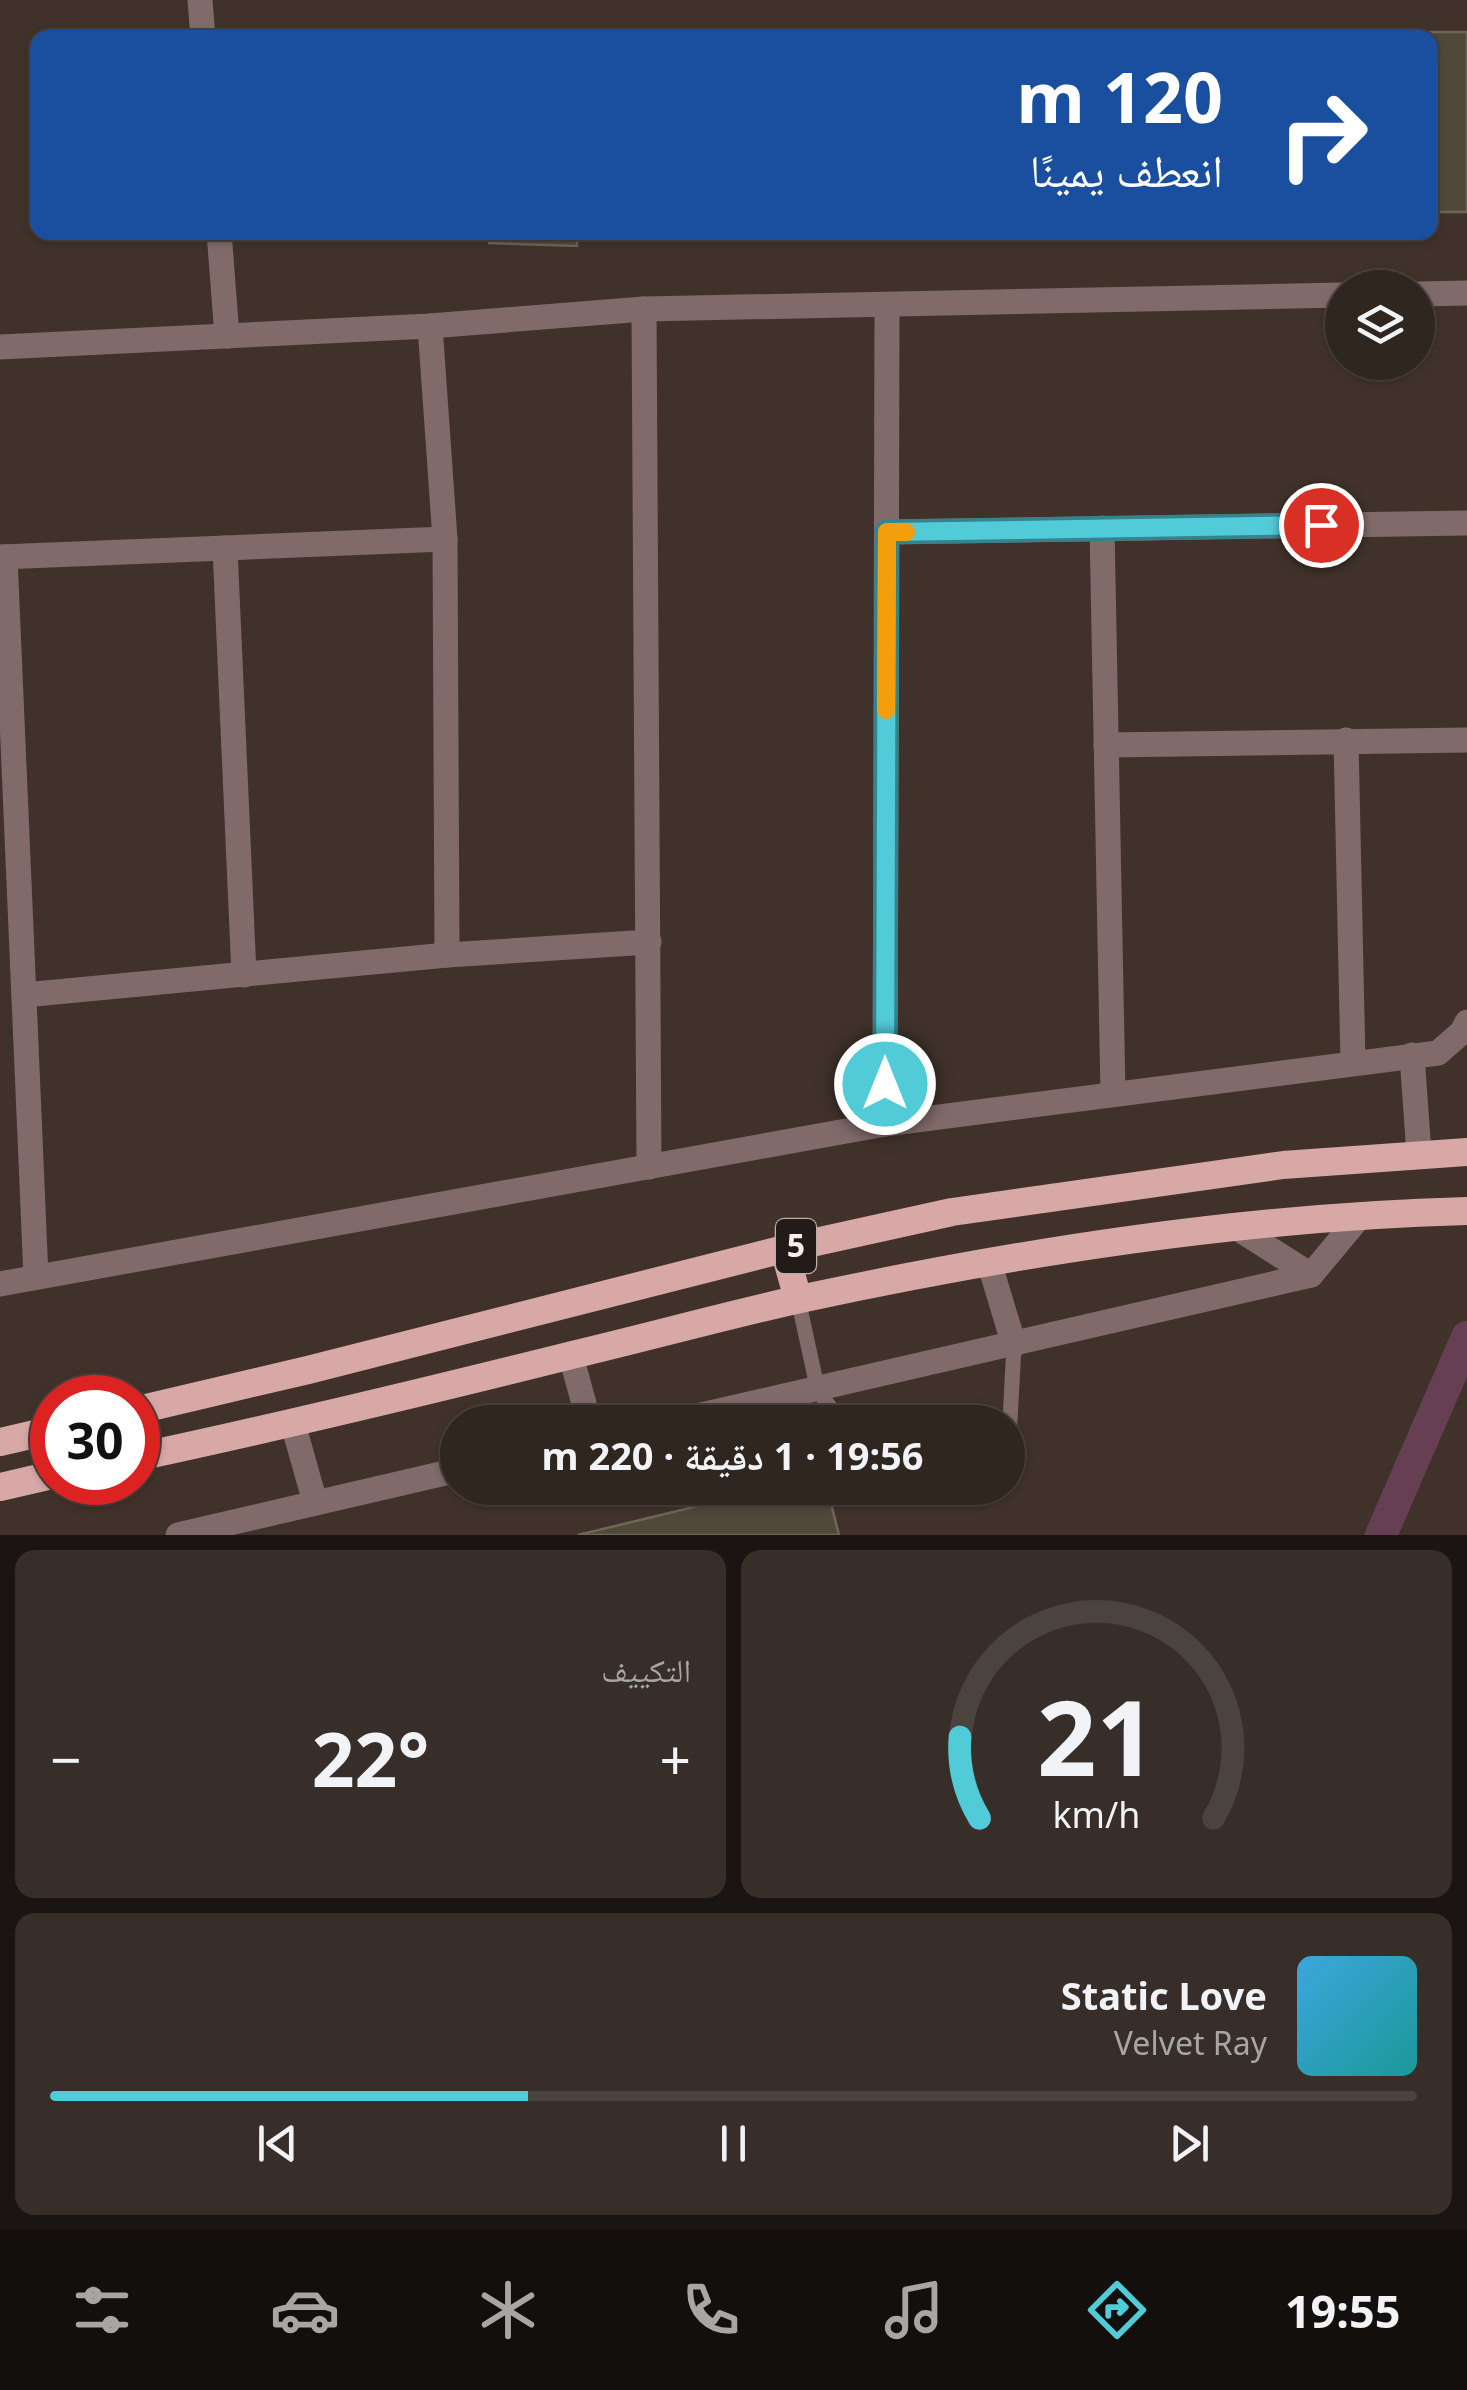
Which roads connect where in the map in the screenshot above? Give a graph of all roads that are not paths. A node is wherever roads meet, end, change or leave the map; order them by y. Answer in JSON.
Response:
{"nodes":[{"id":1,"x":200,"y":0,"type":"edge"},
{"id":2,"x":202,"y":30,"type":"edge"},
{"id":3,"x":219,"y":240,"type":"edge"},
{"id":4,"x":1467,"y":292,"type":"edge"},
{"id":5,"x":1435,"y":293,"type":"edge"},
{"id":6,"x":1325,"y":295,"type":"edge"},
{"id":7,"x":887,"y":305,"type":"junction"},
{"id":8,"x":644,"y":309,"type":"junction"},
{"id":9,"x":430,"y":326,"type":"junction"},
{"id":10,"x":0,"y":334,"type":"edge"},
{"id":11,"x":227,"y":336,"type":"junction"},
{"id":12,"x":0,"y":347,"type":"edge"},
{"id":13,"x":1467,"y":523,"type":"edge"},
{"id":14,"x":1102,"y":528,"type":"junction"},
{"id":15,"x":887,"y":532,"type":"junction"},
{"id":16,"x":445,"y":539,"type":"junction"},
{"id":17,"x":225,"y":548,"type":"junction"},
{"id":18,"x":3,"y":557,"type":"edge"},
{"id":19,"x":1346,"y":740,"type":"junction"},
{"id":20,"x":1467,"y":740,"type":"edge"},
{"id":21,"x":1106,"y":744,"type":"junction"},
{"id":22,"x":649,"y":942,"type":"junction"},
{"id":23,"x":448,"y":955,"type":"junction"},
{"id":24,"x":244,"y":974,"type":"junction"},
{"id":25,"x":24,"y":995,"type":"junction"},
{"id":26,"x":1467,"y":1022,"type":"edge"},
{"id":27,"x":1412,"y":1056,"type":"junction"},
{"id":28,"x":1353,"y":1063,"type":"junction"},
{"id":29,"x":1114,"y":1094,"type":"junction"},
{"id":30,"x":885,"y":1124,"type":"junction"},
{"id":31,"x":1467,"y":1152,"type":"edge"},
{"id":32,"x":1419,"y":1154,"type":"junction"},
{"id":33,"x":649,"y":1168,"type":"junction"},
{"id":34,"x":1467,"y":1211,"type":"edge"},
{"id":35,"x":1361,"y":1215,"type":"junction"},
{"id":36,"x":1237,"y":1228,"type":"junction"},
{"id":37,"x":784,"y":1249,"type":"junction"},
{"id":38,"x":989,"y":1262,"type":"junction"},
{"id":39,"x":1311,"y":1275,"type":"junction"},
{"id":40,"x":36,"y":1277,"type":"junction"},
{"id":41,"x":0,"y":1284,"type":"edge"},
{"id":42,"x":798,"y":1300,"type":"junction"},
{"id":43,"x":1014,"y":1345,"type":"junction"},
{"id":44,"x":571,"y":1356,"type":"junction"},
{"id":45,"x":818,"y":1391,"type":"junction"},
{"id":46,"x":160,"y":1405,"type":"edge"},
{"id":47,"x":584,"y":1405,"type":"edge"},
{"id":48,"x":752,"y":1405,"type":"edge"},
{"id":49,"x":828,"y":1405,"type":"edge"},
{"id":50,"x":1011,"y":1405,"type":"edge"},
{"id":51,"x":293,"y":1424,"type":"junction"},
{"id":52,"x":30,"y":1435,"type":"edge"},
{"id":53,"x":0,"y":1442,"type":"edge"},
{"id":54,"x":160,"y":1452,"type":"edge"},
{"id":55,"x":440,"y":1474,"type":"edge"},
{"id":56,"x":30,"y":1481,"type":"edge"},
{"id":57,"x":0,"y":1487,"type":"edge"},
{"id":58,"x":315,"y":1502,"type":"junction"},
{"id":59,"x":178,"y":1535,"type":"edge"}],
"edges":[{"from":1,"to":2,"type":"street"},
{"from":3,"to":11,"type":"street"},
{"from":4,"to":5,"type":"street"},
{"from":6,"to":7,"type":"street"},
{"from":7,"to":8,"type":"street"},
{"from":7,"to":15,"type":"street"},
{"from":8,"to":9,"type":"street"},
{"from":8,"to":22,"type":"street"},
{"from":9,"to":11,"type":"street"},
{"from":9,"to":16,"type":"street"},
{"from":10,"to":12,"type":"street"},
{"from":11,"to":12,"type":"street"},
{"from":13,"to":14,"type":"street"},
{"from":14,"to":15,"type":"street"},
{"from":14,"to":21,"type":"street"},
{"from":15,"to":30,"type":"street"},
{"from":16,"to":17,"type":"street"},
{"from":16,"to":23,"type":"street"},
{"from":17,"to":18,"type":"street"},
{"from":17,"to":24,"type":"street"},
{"from":18,"to":25,"type":"street"},
{"from":19,"to":20,"type":"street"},
{"from":19,"to":21,"type":"street"},
{"from":19,"to":28,"type":"street"},
{"from":21,"to":29,"type":"street"},
{"from":22,"to":23,"type":"street"},
{"from":22,"to":33,"type":"street"},
{"from":23,"to":24,"type":"street"},
{"from":24,"to":25,"type":"street"},
{"from":25,"to":40,"type":"street"},
{"from":26,"to":27,"type":"street"},
{"from":27,"to":28,"type":"street"},
{"from":27,"to":32,"type":"street"},
{"from":28,"to":29,"type":"street"},
{"from":29,"to":30,"type":"street"},
{"from":30,"to":33,"type":"street"},
{"from":31,"to":32,"type":"highway","number":"5"},
{"from":32,"to":37,"type":"highway","number":"5"},
{"from":33,"to":40,"type":"street"},
{"from":34,"to":35,"type":"highway","number":"5"},
{"from":35,"to":36,"type":"highway","number":"5"},
{"from":35,"to":39,"type":"street"},
{"from":36,"to":38,"type":"highway","number":"5"},
{"from":36,"to":39,"type":"street"},
{"from":37,"to":42,"type":"highway"},
{"from":37,"to":46,"type":"highway","number":"5"},
{"from":38,"to":42,"type":"highway","number":"5"},
{"from":38,"to":43,"type":"street"},
{"from":39,"to":43,"type":"street"},
{"from":40,"to":41,"type":"street"},
{"from":42,"to":44,"type":"highway","number":"5"},
{"from":42,"to":45,"type":"lane"},
{"from":43,"to":45,"type":"street"},
{"from":43,"to":50,"type":"lane"},
{"from":44,"to":47,"type":"street"},
{"from":44,"to":51,"type":"highway","number":"5"},
{"from":45,"to":48,"type":"street"},
{"from":45,"to":49,"type":"lane"},
{"from":51,"to":54,"type":"highway","number":"5"},
{"from":51,"to":58,"type":"street"},
{"from":52,"to":53,"type":"highway"},
{"from":55,"to":58,"type":"street"},
{"from":56,"to":57,"type":"highway"},
{"from":58,"to":59,"type":"street"}]}
